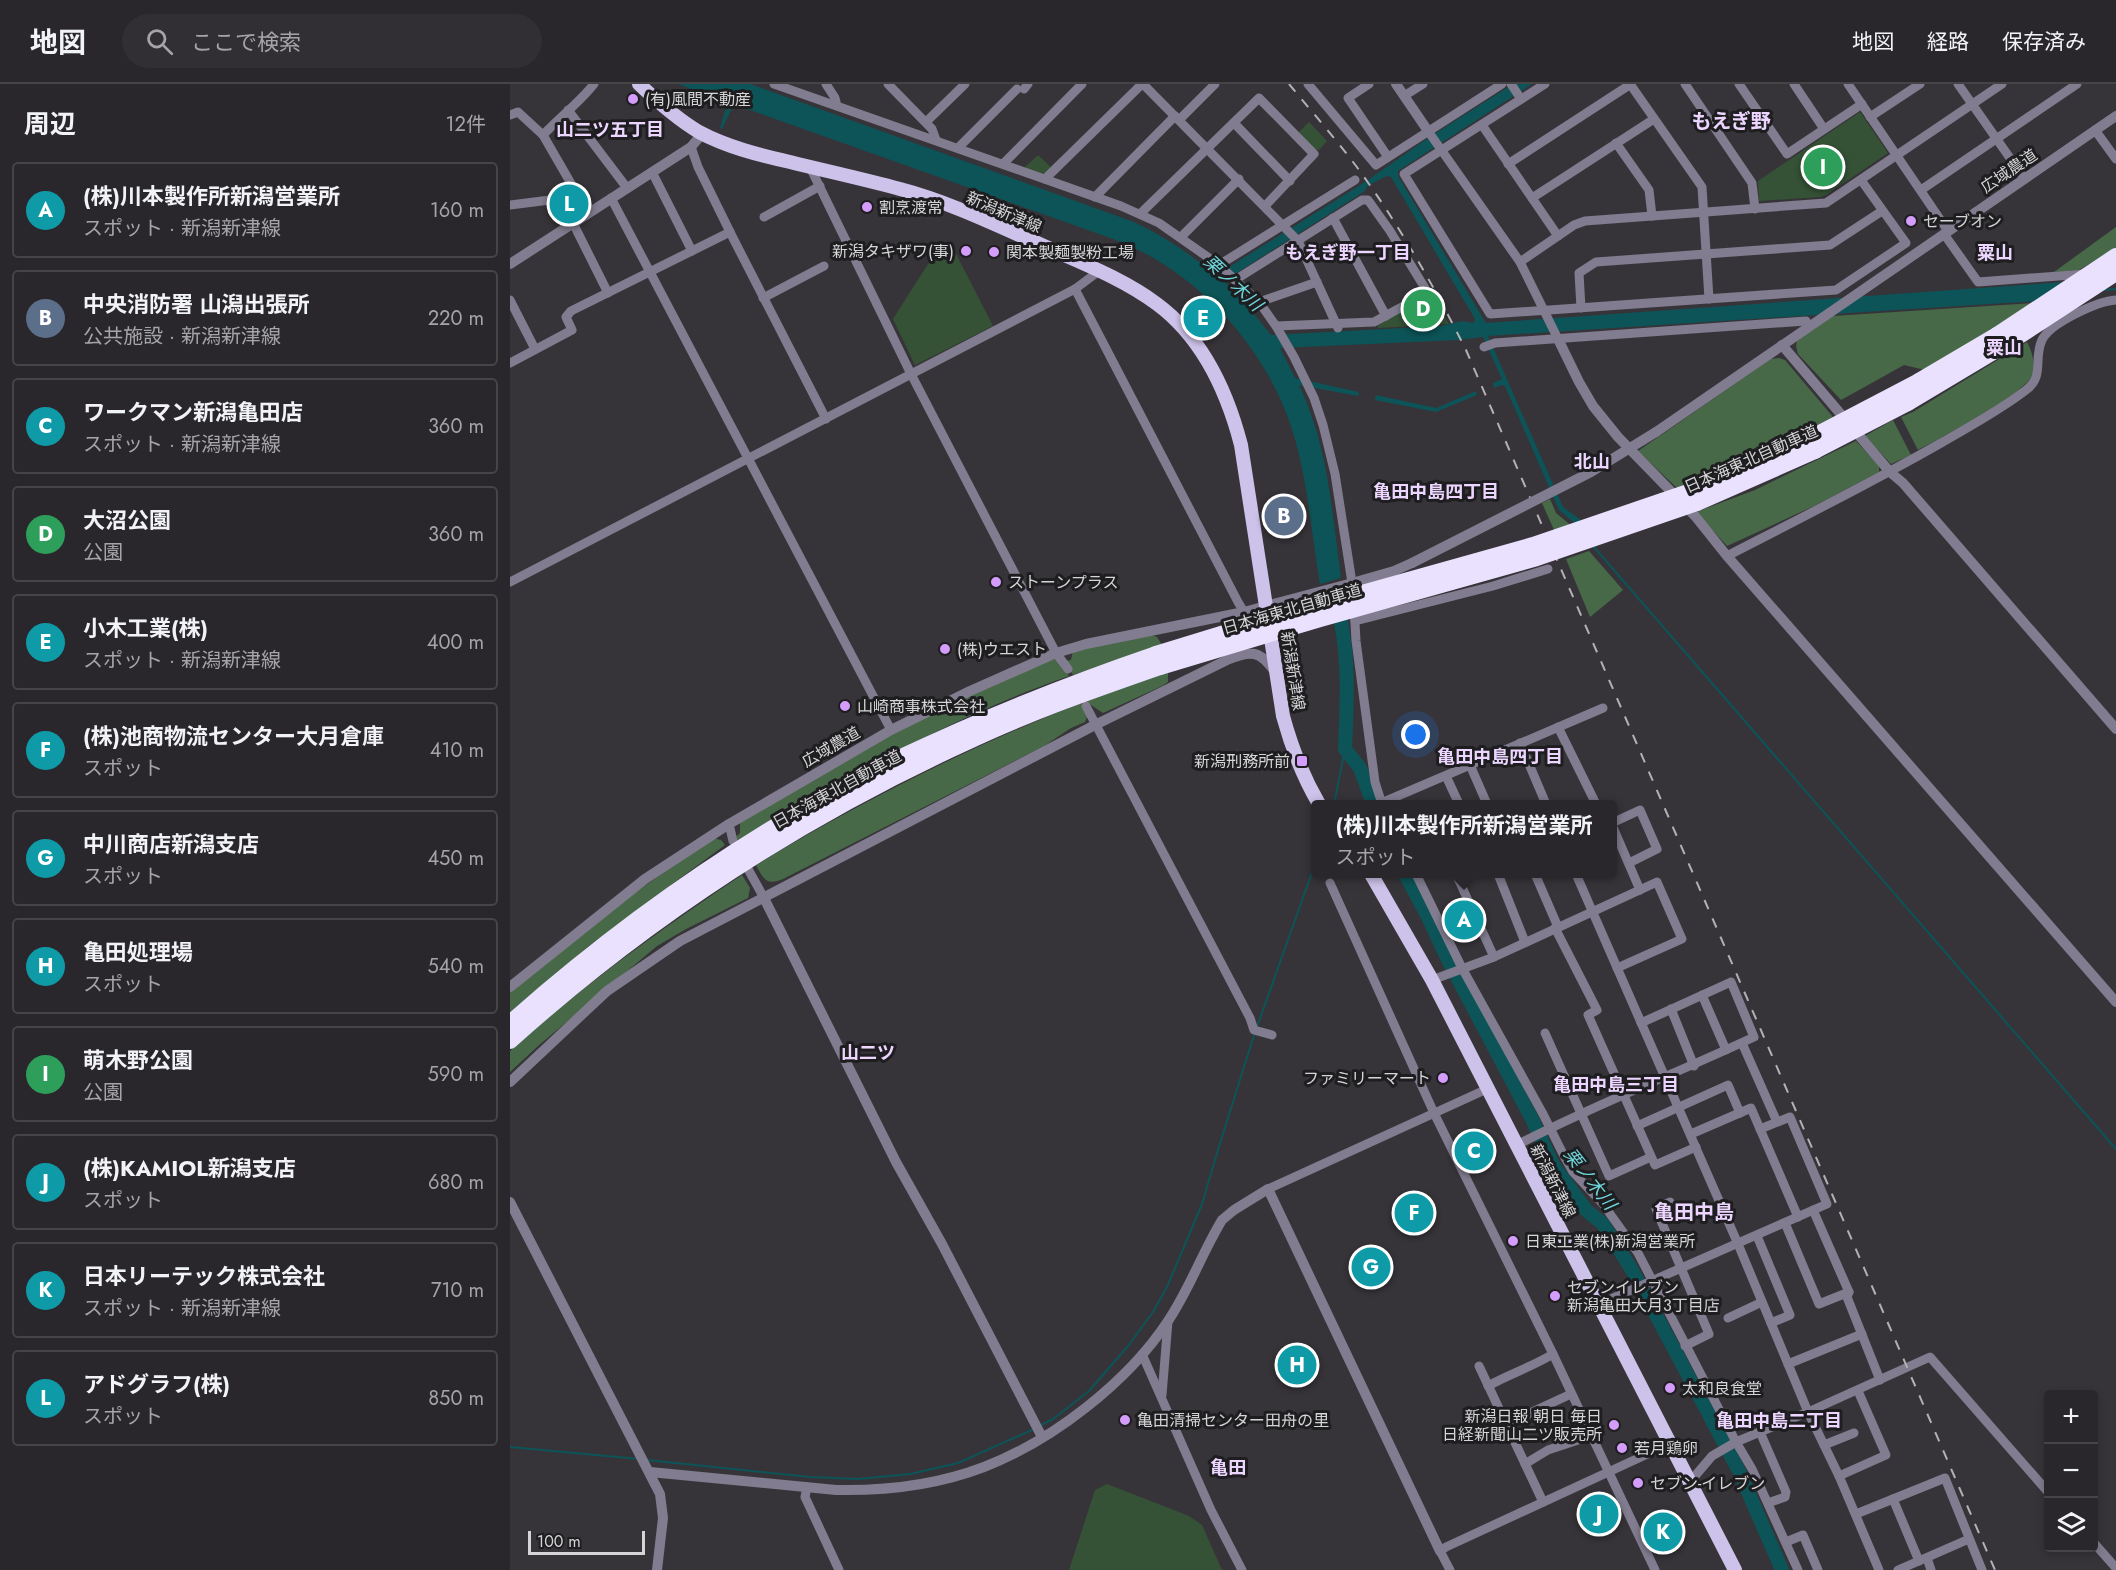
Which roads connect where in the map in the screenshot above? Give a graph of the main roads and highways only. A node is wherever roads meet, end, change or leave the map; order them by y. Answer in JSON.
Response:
{"nodes":[{"id":1,"x":639,"y":84,"type":"edge"},
{"id":2,"x":2116,"y":256,"type":"edge"},
{"id":3,"x":2116,"y":272,"type":"edge"},
{"id":4,"x":2003,"y":338,"type":"junction"},
{"id":5,"x":1813,"y":445,"type":"junction"},
{"id":6,"x":1158,"y":660,"type":"junction"},
{"id":7,"x":1317,"y":800,"type":"edge"},
{"id":8,"x":1375,"y":878,"type":"edge"},
{"id":9,"x":510,"y":1023,"type":"edge"},
{"id":10,"x":510,"y":1041,"type":"edge"},
{"id":11,"x":1735,"y":1570,"type":"edge"}],
"edges":[{"from":1,"to":7,"type":"main road","name":"新潟新津線"},
{"from":2,"to":4,"type":"highway","name":"日本海東北自動車道","bridge":true},
{"from":3,"to":4,"type":"highway","name":"日本海東北自動車道"},
{"from":4,"to":5,"type":"highway","name":"日本海東北自動車道","bridge":true},
{"from":4,"to":5,"type":"highway","name":"日本海東北自動車道","bridge":true},
{"from":5,"to":6,"type":"highway","name":"日本海東北自動車道","bridge":true},
{"from":6,"to":9,"type":"highway","name":"日本海東北自動車道"},
{"from":6,"to":10,"type":"highway","name":"日本海東北自動車道"},
{"from":8,"to":11,"type":"main road","name":"新潟新津線"}]}
